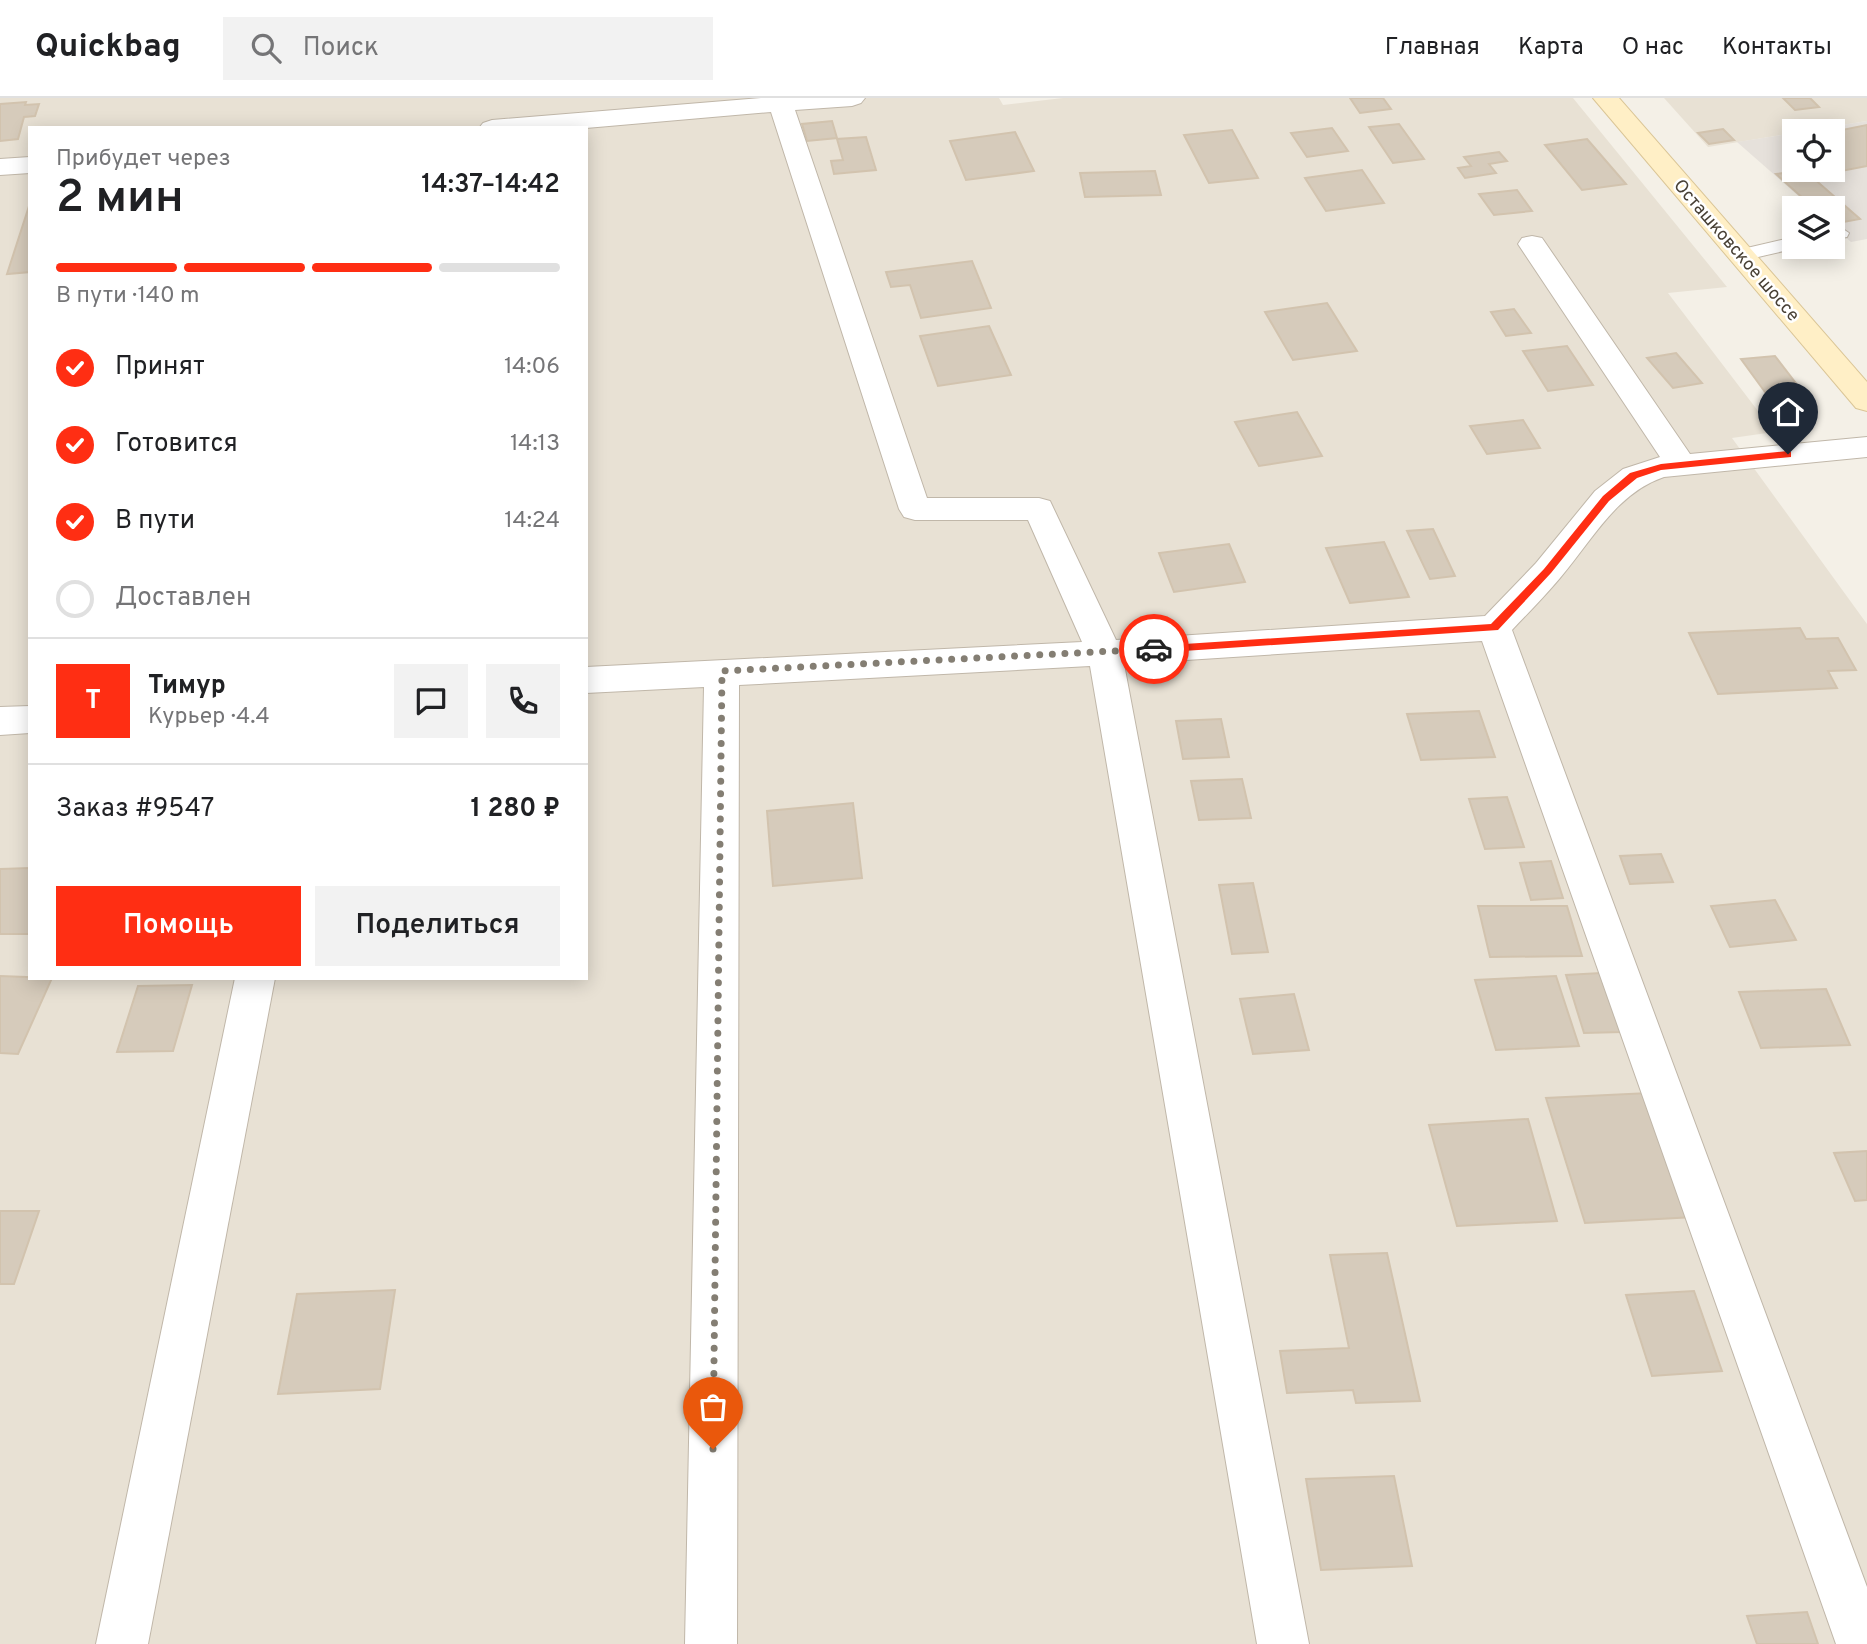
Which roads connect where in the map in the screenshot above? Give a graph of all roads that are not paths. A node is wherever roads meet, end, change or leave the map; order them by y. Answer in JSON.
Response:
{"nodes":[{"id":1,"x":852,"y":98,"type":"edge"},
{"id":2,"x":1606,"y":98,"type":"edge"},
{"id":3,"x":781,"y":104,"type":"junction"},
{"id":4,"x":516,"y":126,"type":"edge"},
{"id":5,"x":28,"y":165,"type":"edge"},
{"id":6,"x":0,"y":167,"type":"edge"},
{"id":7,"x":1532,"y":244,"type":"dead end"},
{"id":8,"x":1782,"y":246,"type":"edge"},
{"id":9,"x":1741,"y":255,"type":"junction"},
{"id":10,"x":1867,"y":401,"type":"edge"},
{"id":11,"x":1867,"y":447,"type":"edge"},
{"id":12,"x":1682,"y":465,"type":"junction"},
{"id":13,"x":1494,"y":628,"type":"junction"},
{"id":14,"x":1105,"y":653,"type":"junction"},
{"id":15,"x":722,"y":671,"type":"junction"},
{"id":16,"x":588,"y":680,"type":"edge"},
{"id":17,"x":28,"y":719,"type":"edge"},
{"id":18,"x":0,"y":721,"type":"edge"},
{"id":19,"x":255,"y":980,"type":"edge"},
{"id":20,"x":122,"y":1644,"type":"edge"},
{"id":21,"x":711,"y":1644,"type":"edge"},
{"id":22,"x":1283,"y":1644,"type":"edge"},
{"id":23,"x":1862,"y":1644,"type":"edge"}],
"edges":[{"from":1,"to":3,"type":"street"},
{"from":2,"to":9,"type":"main road","name":"Осташковское шоссе"},
{"from":3,"to":4,"type":"street"},
{"from":3,"to":14,"type":"street"},
{"from":5,"to":6,"type":"street"},
{"from":7,"to":12,"type":"street"},
{"from":8,"to":9,"type":"lane"},
{"from":9,"to":10,"type":"main road","name":"Осташковское шоссе"},
{"from":11,"to":12,"type":"street"},
{"from":12,"to":13,"type":"street"},
{"from":13,"to":14,"type":"street"},
{"from":13,"to":23,"type":"street"},
{"from":14,"to":15,"type":"street"},
{"from":14,"to":22,"type":"street"},
{"from":15,"to":16,"type":"street"},
{"from":15,"to":21,"type":"street"},
{"from":17,"to":18,"type":"street"},
{"from":19,"to":20,"type":"street"}]}
